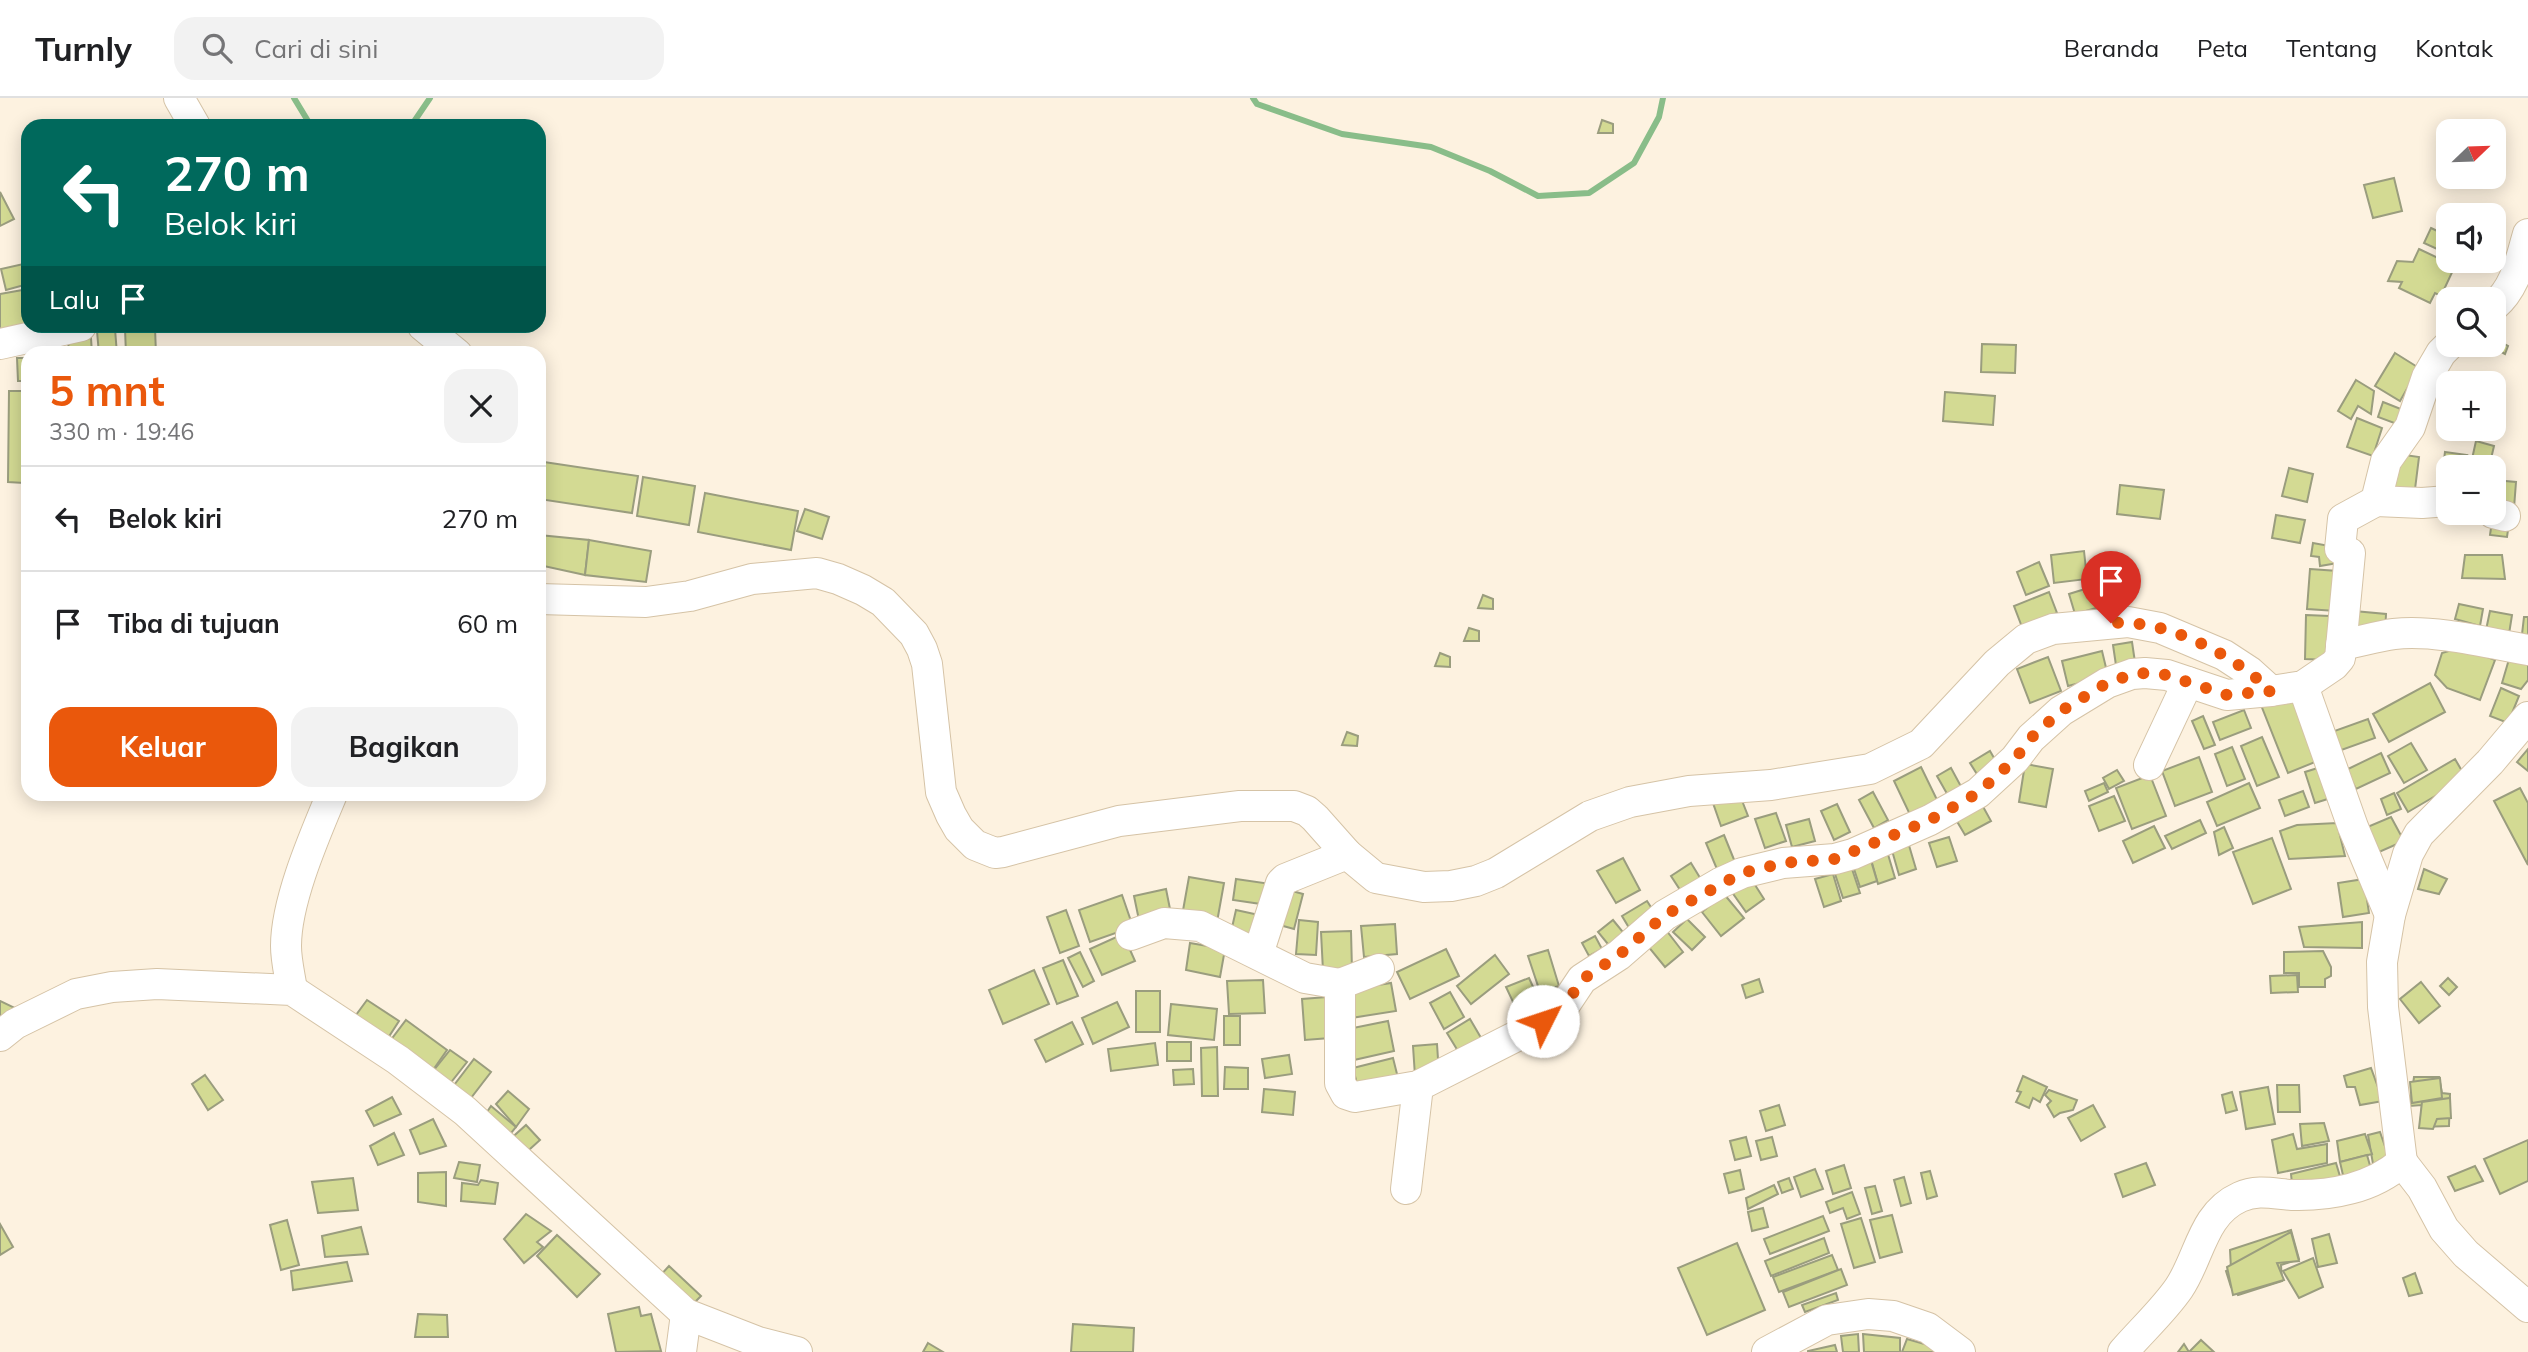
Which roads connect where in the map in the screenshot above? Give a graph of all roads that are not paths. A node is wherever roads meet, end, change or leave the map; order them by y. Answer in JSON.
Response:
{"nodes":[{"id":1,"x":179,"y":98,"type":"edge"},
{"id":2,"x":191,"y":119,"type":"edge"},
{"id":3,"x":2528,"y":234,"type":"edge"},
{"id":4,"x":2506,"y":294,"type":"edge"},
{"id":5,"x":50,"y":333,"type":"edge"},
{"id":6,"x":432,"y":333,"type":"edge"},
{"id":7,"x":0,"y":344,"type":"edge"},
{"id":8,"x":447,"y":346,"type":"edge"},
{"id":9,"x":2439,"y":357,"type":"edge"},
{"id":10,"x":2376,"y":501,"type":"junction"},
{"id":11,"x":2436,"y":502,"type":"edge"},
{"id":12,"x":546,"y":599,"type":"edge"},
{"id":13,"x":2341,"y":645,"type":"junction"},
{"id":14,"x":2528,"y":650,"type":"edge"},
{"id":15,"x":2188,"y":682,"type":"junction"},
{"id":16,"x":2303,"y":686,"type":"junction"},
{"id":17,"x":2271,"y":691,"type":"junction"},
{"id":18,"x":2528,"y":717,"type":"edge"},
{"id":19,"x":2150,"y":765,"type":"dead end"},
{"id":20,"x":329,"y":801,"type":"edge"},
{"id":21,"x":1347,"y":854,"type":"junction"},
{"id":22,"x":2390,"y":915,"type":"junction"},
{"id":23,"x":1131,"y":935,"type":"dead end"},
{"id":24,"x":1258,"y":954,"type":"junction"},
{"id":25,"x":1379,"y":969,"type":"dead end"},
{"id":26,"x":1340,"y":984,"type":"junction"},
{"id":27,"x":292,"y":990,"type":"junction"},
{"id":28,"x":0,"y":1036,"type":"edge"},
{"id":29,"x":1418,"y":1086,"type":"junction"},
{"id":30,"x":2402,"y":1162,"type":"junction"},
{"id":31,"x":1406,"y":1189,"type":"dead end"},
{"id":32,"x":2179,"y":1287,"type":"junction"},
{"id":33,"x":2528,"y":1307,"type":"edge"},
{"id":34,"x":686,"y":1314,"type":"junction"},
{"id":35,"x":681,"y":1352,"type":"edge"},
{"id":36,"x":797,"y":1352,"type":"edge"},
{"id":37,"x":1767,"y":1352,"type":"edge"},
{"id":38,"x":1961,"y":1352,"type":"edge"},
{"id":39,"x":2123,"y":1352,"type":"edge"},
{"id":40,"x":2148,"y":1352,"type":"edge"}],
"edges":[{"from":1,"to":2,"type":"street"},
{"from":3,"to":4,"type":"street"},
{"from":5,"to":7,"type":"street"},
{"from":6,"to":8,"type":"street"},
{"from":9,"to":10,"type":"street"},
{"from":10,"to":11,"type":"street"},
{"from":10,"to":13,"type":"street"},
{"from":12,"to":21,"type":"street"},
{"from":13,"to":14,"type":"street"},
{"from":13,"to":16,"type":"street"},
{"from":15,"to":17,"type":"street"},
{"from":15,"to":19,"type":"street"},
{"from":15,"to":29,"type":"street"},
{"from":16,"to":17,"type":"street"},
{"from":16,"to":22,"type":"street"},
{"from":17,"to":21,"type":"street"},
{"from":18,"to":22,"type":"street"},
{"from":20,"to":27,"type":"street"},
{"from":21,"to":24,"type":"street"},
{"from":22,"to":30,"type":"street"},
{"from":23,"to":24,"type":"street"},
{"from":24,"to":26,"type":"street"},
{"from":25,"to":26,"type":"street"},
{"from":26,"to":29,"type":"street"},
{"from":27,"to":28,"type":"street"},
{"from":27,"to":34,"type":"street"},
{"from":29,"to":31,"type":"street"},
{"from":30,"to":32,"type":"street"},
{"from":30,"to":33,"type":"street"},
{"from":32,"to":39,"type":"street"},
{"from":32,"to":40,"type":"street"},
{"from":34,"to":35,"type":"street"},
{"from":34,"to":36,"type":"street"},
{"from":37,"to":38,"type":"street"}]}
